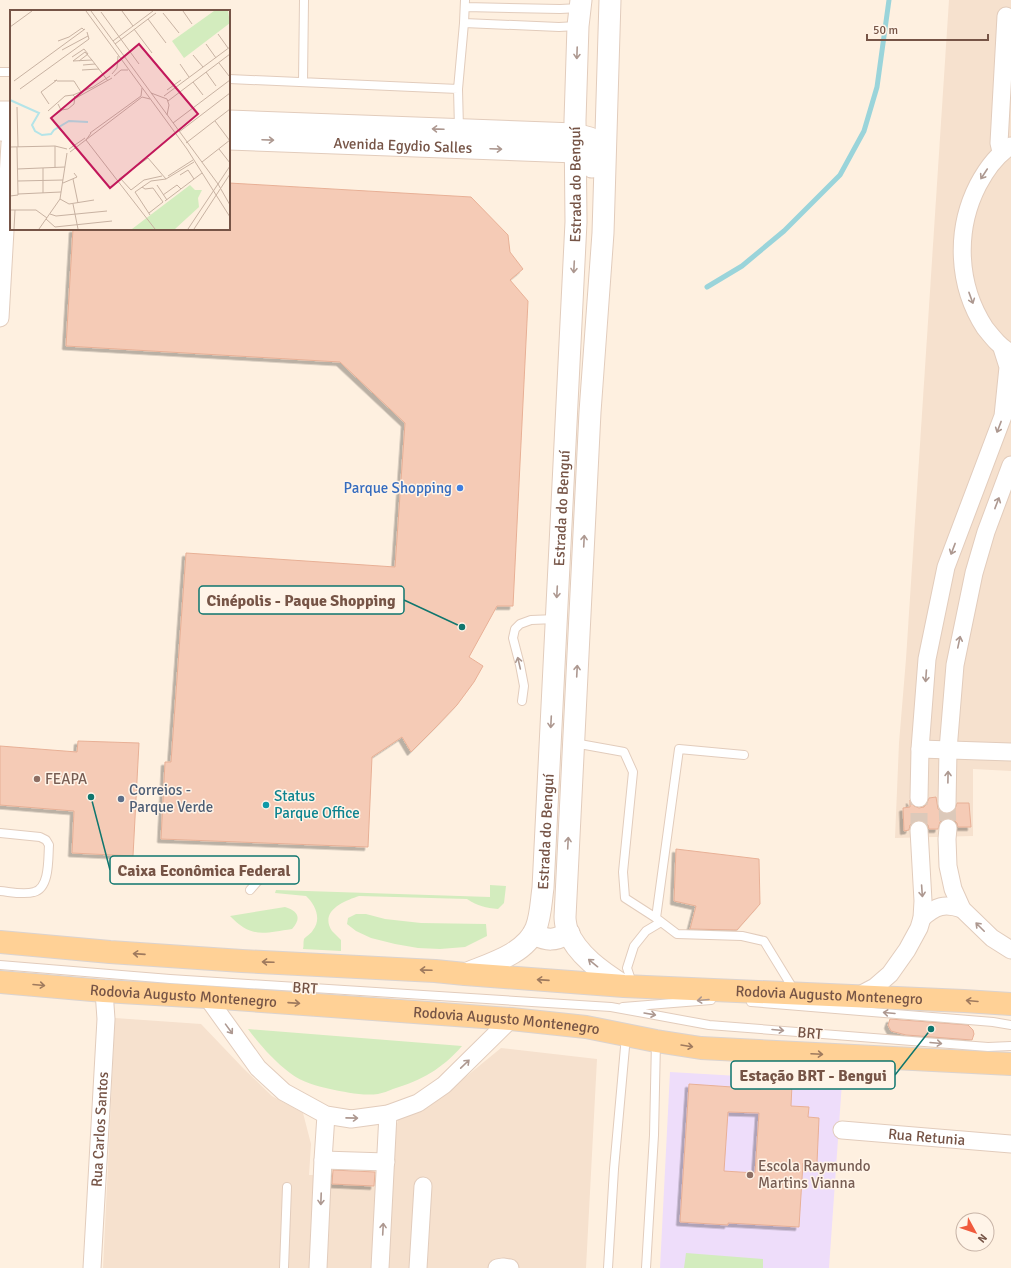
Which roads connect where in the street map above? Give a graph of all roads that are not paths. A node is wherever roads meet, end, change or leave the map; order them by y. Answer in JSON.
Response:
{"nodes":[{"id":1,"x":304,"y":0,"type":"edge"},
{"id":2,"x":610,"y":0,"type":"edge"},
{"id":3,"x":465,"y":3,"type":"edge"},
{"id":4,"x":580,"y":11,"type":"edge"},
{"id":5,"x":1006,"y":16,"type":"dead end"},
{"id":6,"x":464,"y":23,"type":"junction"},
{"id":7,"x":230,"y":79,"type":"edge"},
{"id":8,"x":303,"y":82,"type":"junction"},
{"id":9,"x":458,"y":89,"type":"junction"},
{"id":10,"x":230,"y":121,"type":"edge"},
{"id":11,"x":459,"y":129,"type":"junction"},
{"id":12,"x":7,"y":135,"type":"edge"},
{"id":13,"x":230,"y":139,"type":"edge"},
{"id":14,"x":576,"y":143,"type":"junction"},
{"id":15,"x":1006,"y":149,"type":"edge"},
{"id":16,"x":5,"y":162,"type":"edge"},
{"id":17,"x":603,"y":233,"type":"junction"},
{"id":18,"x":0,"y":318,"type":"edge"},
{"id":19,"x":1007,"y":351,"type":"edge"},
{"id":20,"x":567,"y":412,"type":"junction"},
{"id":21,"x":590,"y":412,"type":"junction"},
{"id":22,"x":1011,"y":466,"type":"edge"},
{"id":23,"x":961,"y":527,"type":"junction"},
{"id":24,"x":986,"y":532,"type":"junction"},
{"id":25,"x":946,"y":567,"type":"junction"},
{"id":26,"x":974,"y":573,"type":"junction"},
{"id":27,"x":556,"y":619,"type":"junction"},
{"id":28,"x":522,"y":701,"type":"dead end"},
{"id":29,"x":573,"y":743,"type":"junction"},
{"id":30,"x":920,"y":749,"type":"junction"},
{"id":31,"x":948,"y":750,"type":"junction"},
{"id":32,"x":1011,"y":752,"type":"edge"},
{"id":33,"x":744,"y":754,"type":"dead end"},
{"id":34,"x":919,"y":798,"type":"tunnel mouth"},
{"id":35,"x":947,"y":804,"type":"tunnel mouth"},
{"id":36,"x":948,"y":828,"type":"tunnel mouth"},
{"id":37,"x":919,"y":830,"type":"tunnel mouth"},
{"id":38,"x":0,"y":833,"type":"edge"},
{"id":39,"x":920,"y":852,"type":"junction"},
{"id":40,"x":947,"y":852,"type":"junction"},
{"id":41,"x":272,"y":865,"type":"dead end"},
{"id":42,"x":250,"y":890,"type":"dead end"},
{"id":43,"x":0,"y":891,"type":"edge"},
{"id":44,"x":962,"y":909,"type":"junction"},
{"id":45,"x":922,"y":918,"type":"junction"},
{"id":46,"x":659,"y":920,"type":"junction"},
{"id":47,"x":569,"y":933,"type":"junction"},
{"id":48,"x":533,"y":934,"type":"junction"},
{"id":49,"x":0,"y":942,"type":"edge"},
{"id":50,"x":1011,"y":950,"type":"edge"},
{"id":51,"x":0,"y":965,"type":"edge"},
{"id":52,"x":465,"y":974,"type":"junction"},
{"id":53,"x":0,"y":982,"type":"edge"},
{"id":54,"x":629,"y":986,"type":"junction"},
{"id":55,"x":104,"y":991,"type":"junction"},
{"id":56,"x":797,"y":994,"type":"junction"},
{"id":57,"x":858,"y":996,"type":"junction"},
{"id":58,"x":207,"y":997,"type":"junction"},
{"id":59,"x":721,"y":1000,"type":"dead end"},
{"id":60,"x":743,"y":1002,"type":"dead end"},
{"id":61,"x":1011,"y":1004,"type":"edge"},
{"id":62,"x":611,"y":1008,"type":"junction"},
{"id":63,"x":511,"y":1019,"type":"junction"},
{"id":64,"x":1011,"y":1025,"type":"edge"},
{"id":65,"x":626,"y":1035,"type":"junction"},
{"id":66,"x":656,"y":1041,"type":"junction"},
{"id":67,"x":1011,"y":1046,"type":"edge"},
{"id":68,"x":1011,"y":1064,"type":"edge"},
{"id":69,"x":388,"y":1114,"type":"junction"},
{"id":70,"x":326,"y":1115,"type":"junction"},
{"id":71,"x":842,"y":1130,"type":"dead end"},
{"id":72,"x":1011,"y":1144,"type":"edge"},
{"id":73,"x":323,"y":1160,"type":"junction"},
{"id":74,"x":386,"y":1162,"type":"junction"},
{"id":75,"x":423,"y":1186,"type":"dead end"},
{"id":76,"x":287,"y":1187,"type":"dead end"},
{"id":77,"x":92,"y":1268,"type":"edge"},
{"id":78,"x":284,"y":1268,"type":"edge"},
{"id":79,"x":318,"y":1268,"type":"edge"},
{"id":80,"x":380,"y":1268,"type":"edge"},
{"id":81,"x":418,"y":1268,"type":"edge"},
{"id":82,"x":497,"y":1268,"type":"edge"},
{"id":83,"x":510,"y":1268,"type":"edge"},
{"id":84,"x":608,"y":1268,"type":"edge"},
{"id":85,"x":646,"y":1268,"type":"edge"}],
"edges":[{"from":1,"to":8,"type":"lane"},
{"from":2,"to":17,"type":"street","name":"Estrada do Benguí"},
{"from":3,"to":4,"type":"lane"},
{"from":3,"to":6,"type":"lane"},
{"from":4,"to":6,"type":"lane"},
{"from":4,"to":14,"type":"street","name":"Estrada do Benguí","one_way":true},
{"from":5,"to":15,"type":"street"},
{"from":6,"to":9,"type":"lane"},
{"from":7,"to":8,"type":"lane"},
{"from":8,"to":9,"type":"lane"},
{"from":9,"to":11,"type":"lane"},
{"from":11,"to":10,"type":"street","name":"Avenida Egydio Salles","one_way":true},
{"from":11,"to":14,"type":"street","name":"Avenida Egydio Salles"},
{"from":12,"to":16,"type":"street"},
{"from":13,"to":14,"type":"street","name":"Avenida Egydio Salles","one_way":true},
{"from":14,"to":17,"type":"street"},
{"from":14,"to":20,"type":"street","name":"Estrada do Benguí","one_way":true},
{"from":15,"to":19,"type":"street","one_way":true},
{"from":16,"to":18,"type":"street"},
{"from":17,"to":21,"type":"street","name":"Estrada do Benguí"},
{"from":19,"to":23,"type":"street","one_way":true},
{"from":20,"to":21,"type":"street"},
{"from":20,"to":27,"type":"street","name":"Estrada do Benguí","one_way":true},
{"from":29,"to":21,"type":"street","name":"Estrada do Benguí","one_way":true},
{"from":24,"to":22,"type":"street","one_way":true},
{"from":23,"to":24,"type":"street"},
{"from":23,"to":25,"type":"street","one_way":true},
{"from":24,"to":26,"type":"street"},
{"from":25,"to":26,"type":"street"},
{"from":25,"to":30,"type":"street","one_way":true},
{"from":31,"to":26,"type":"street","one_way":true},
{"from":28,"to":27,"type":"lane","one_way":true},
{"from":27,"to":48,"type":"street","name":"Estrada do Benguí","one_way":true},
{"from":29,"to":46,"type":"lane"},
{"from":47,"to":29,"type":"street","name":"Estrada do Benguí","one_way":true},
{"from":30,"to":31,"type":"street"},
{"from":30,"to":34,"type":"street"},
{"from":31,"to":32,"type":"street"},
{"from":35,"to":31,"type":"street","one_way":true},
{"from":33,"to":46,"type":"lane"},
{"from":36,"to":40,"type":"street"},
{"from":37,"to":39,"type":"street"},
{"from":38,"to":43,"type":"lane"},
{"from":39,"to":40,"type":"street"},
{"from":39,"to":45,"type":"street","one_way":true},
{"from":40,"to":44,"type":"street"},
{"from":41,"to":42,"type":"lane"},
{"from":44,"to":45,"type":"street"},
{"from":50,"to":44,"type":"street","one_way":true},
{"from":45,"to":57,"type":"street"},
{"from":46,"to":54,"type":"lane"},
{"from":46,"to":56,"type":"lane"},
{"from":47,"to":48,"type":"street"},
{"from":54,"to":47,"type":"street","name":"Estrada do Benguí","one_way":true},
{"from":48,"to":52,"type":"street","name":"Estrada do Benguí"},
{"from":52,"to":49,"type":"main road","name":"Rodovia Augusto Montenegro","one_way":true},
{"from":51,"to":62,"type":"lane","name":"BRT"},
{"from":54,"to":52,"type":"main road","name":"Rodovia Augusto Montenegro","one_way":true},
{"from":53,"to":55,"type":"main road","name":"Rodovia Augusto Montenegro","one_way":true},
{"from":54,"to":56,"type":"main road","name":"Rodovia Augusto Montenegro"},
{"from":55,"to":58,"type":"main road","name":"Rodovia Augusto Montenegro"},
{"from":55,"to":77,"type":"street","name":"Rua Carlos Santos"},
{"from":56,"to":57,"type":"main road","name":"Rodovia Augusto Montenegro"},
{"from":61,"to":57,"type":"main road","name":"Rodovia Augusto Montenegro","one_way":true},
{"from":58,"to":63,"type":"main road","name":"Rodovia Augusto Montenegro","one_way":true},
{"from":58,"to":70,"type":"street","one_way":true},
{"from":59,"to":62,"type":"lane","name":"BRT","one_way":true},
{"from":64,"to":60,"type":"lane","name":"BRT","one_way":true},
{"from":62,"to":67,"type":"lane","name":"BRT","one_way":true},
{"from":63,"to":65,"type":"main road","name":"Rodovia Augusto Montenegro"},
{"from":69,"to":63,"type":"street","one_way":true},
{"from":65,"to":66,"type":"main road","name":"Rodovia Augusto Montenegro"},
{"from":65,"to":84,"type":"lane"},
{"from":66,"to":68,"type":"main road","name":"Rodovia Augusto Montenegro","one_way":true},
{"from":66,"to":85,"type":"lane"},
{"from":70,"to":69,"type":"street","one_way":true},
{"from":69,"to":74,"type":"street"},
{"from":70,"to":73,"type":"street"},
{"from":71,"to":72,"type":"street","name":"Rua Retunia"},
{"from":73,"to":74,"type":"street"},
{"from":73,"to":79,"type":"street","one_way":true},
{"from":80,"to":74,"type":"street","one_way":true},
{"from":75,"to":81,"type":"street"},
{"from":76,"to":78,"type":"lane"},
{"from":82,"to":83,"type":"street"}]}
